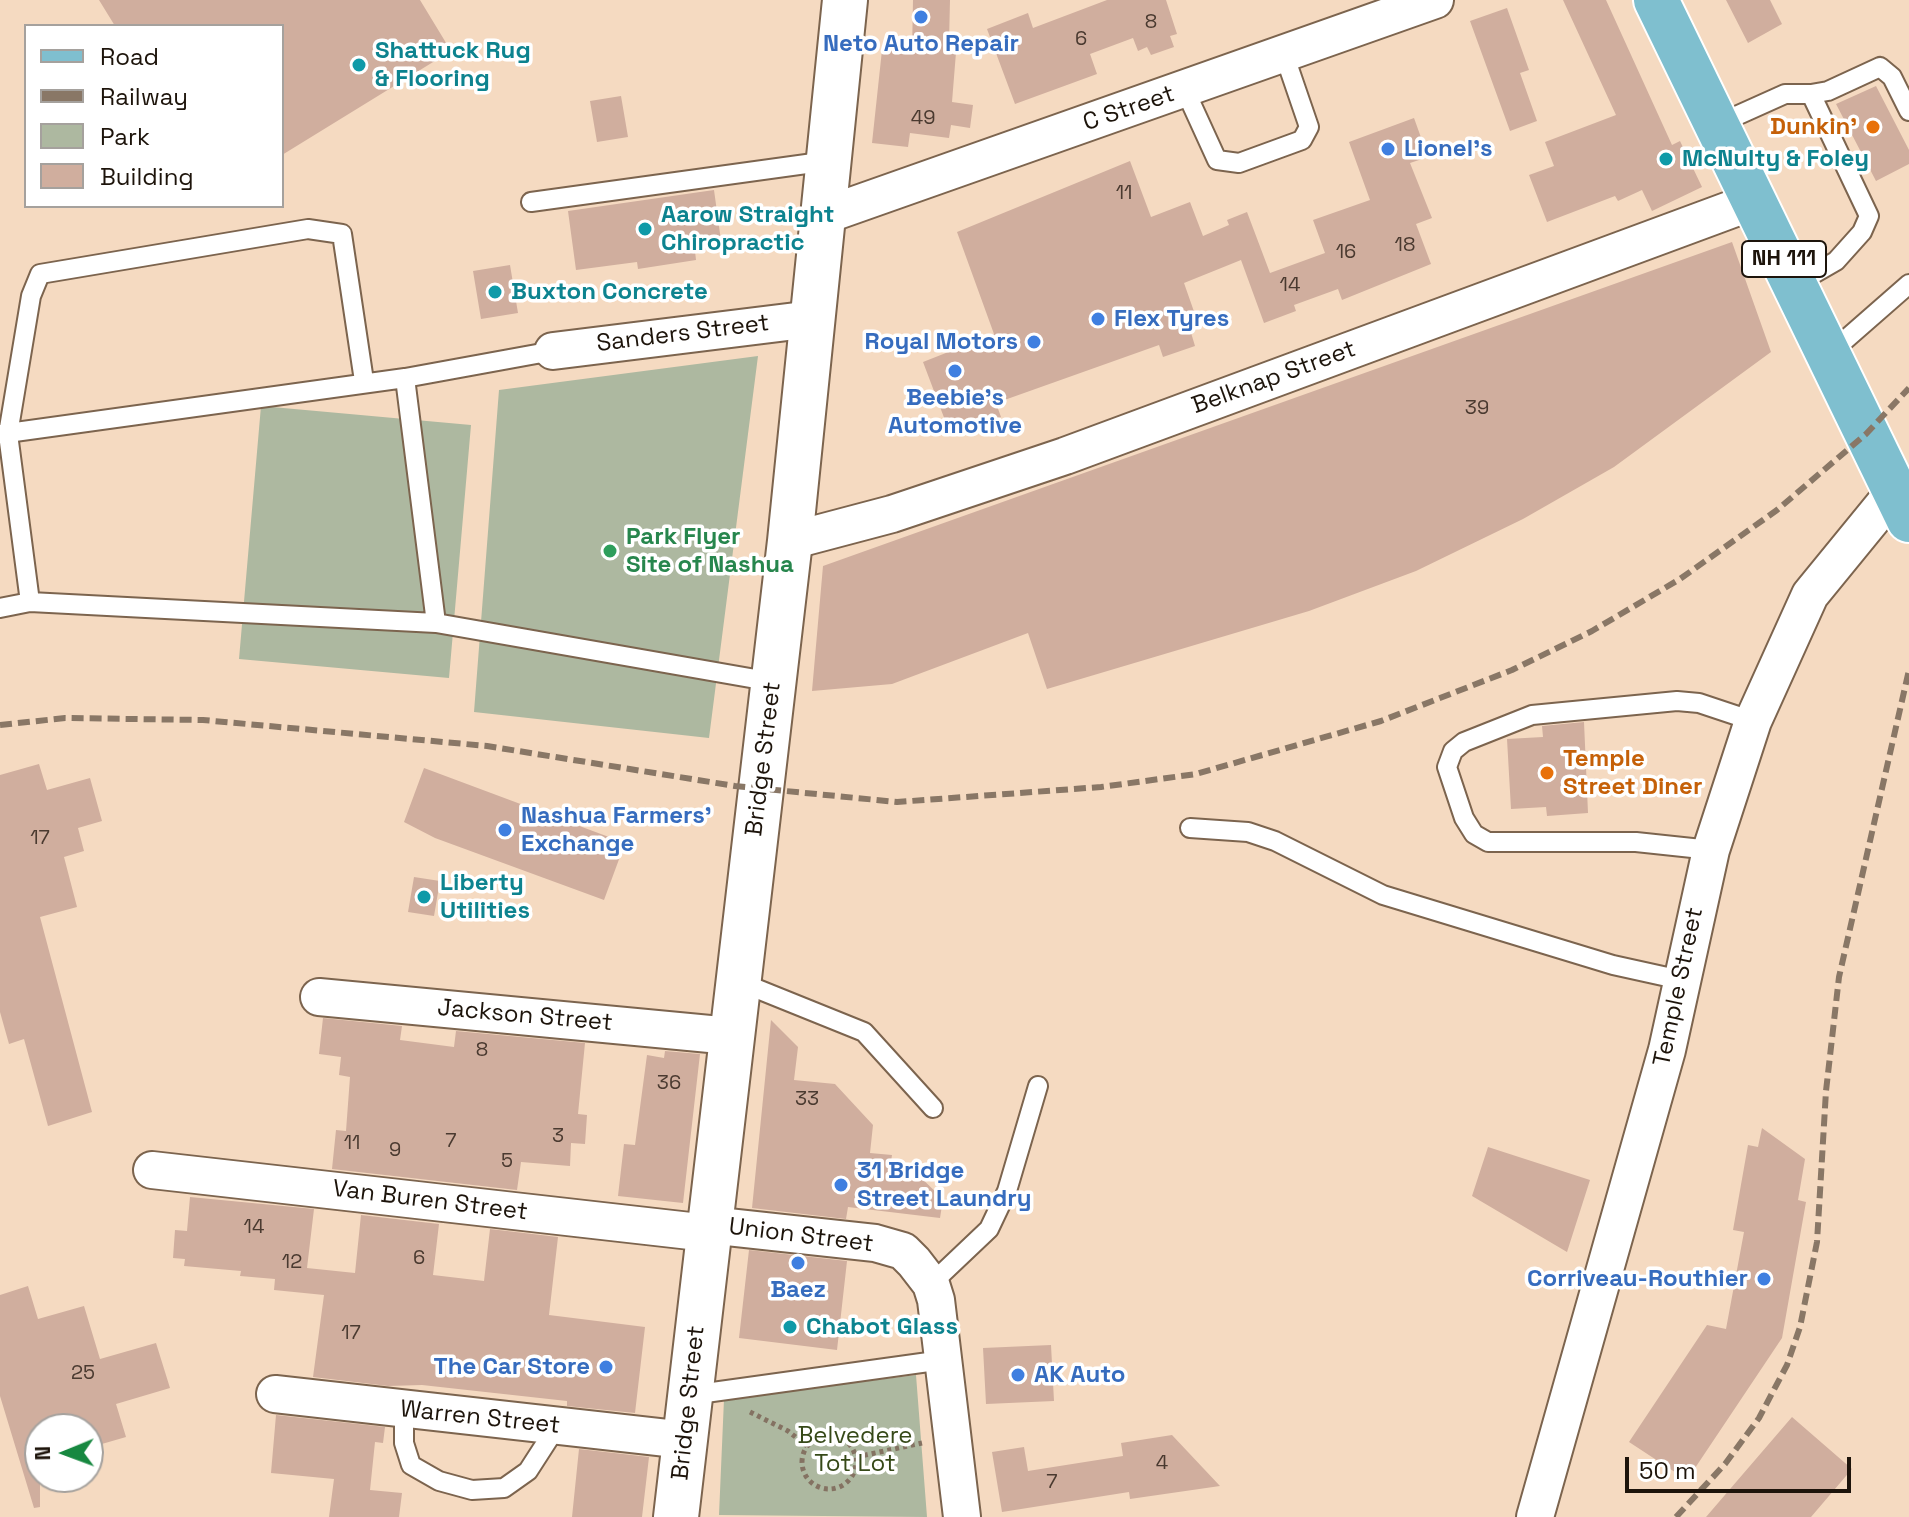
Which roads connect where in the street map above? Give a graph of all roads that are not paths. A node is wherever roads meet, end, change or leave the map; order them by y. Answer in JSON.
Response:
{"nodes":[{"id":1,"x":845,"y":0,"type":"edge"},
{"id":2,"x":1435,"y":0,"type":"edge"},
{"id":3,"x":1665,"y":4,"type":"edge"},
{"id":4,"x":1284,"y":54,"type":"junction"},
{"id":5,"x":1185,"y":90,"type":"junction"},
{"id":6,"x":1811,"y":94,"type":"junction"},
{"id":7,"x":1909,"y":111,"type":"edge"},
{"id":8,"x":1716,"y":125,"type":"junction"},
{"id":9,"x":828,"y":161,"type":"junction"},
{"id":10,"x":1754,"y":201,"type":"junction"},
{"id":11,"x":531,"y":202,"type":"dead end"},
{"id":12,"x":823,"y":216,"type":"junction"},
{"id":13,"x":1796,"y":284,"type":"junction"},
{"id":14,"x":1909,"y":284,"type":"edge"},
{"id":15,"x":812,"y":319,"type":"junction"},
{"id":16,"x":553,"y":351,"type":"joint"},
{"id":17,"x":1829,"y":354,"type":"junction"},
{"id":18,"x":405,"y":378,"type":"junction"},
{"id":19,"x":364,"y":381,"type":"junction"},
{"id":20,"x":4,"y":434,"type":"edge"},
{"id":21,"x":1902,"y":506,"type":"edge"},
{"id":22,"x":790,"y":541,"type":"junction"},
{"id":23,"x":30,"y":602,"type":"junction"},
{"id":24,"x":0,"y":608,"type":"edge"},
{"id":25,"x":436,"y":623,"type":"junction"},
{"id":26,"x":773,"y":682,"type":"junction"},
{"id":27,"x":1753,"y":721,"type":"junction"},
{"id":28,"x":1190,"y":828,"type":"dead end"},
{"id":29,"x":1711,"y":850,"type":"junction"},
{"id":30,"x":1681,"y":980,"type":"junction"},
{"id":31,"x":737,"y":981,"type":"junction"},
{"id":32,"x":319,"y":997,"type":"dead end"},
{"id":33,"x":731,"y":1036,"type":"junction"},
{"id":34,"x":1038,"y":1086,"type":"dead end"},
{"id":35,"x":933,"y":1108,"type":"dead end"},
{"id":36,"x":152,"y":1170,"type":"dead end"},
{"id":37,"x":708,"y":1229,"type":"junction"},
{"id":38,"x":931,"y":1284,"type":"junction"},
{"id":39,"x":943,"y":1360,"type":"junction"},
{"id":40,"x":275,"y":1394,"type":"dead end"},
{"id":41,"x":691,"y":1395,"type":"junction"},
{"id":42,"x":404,"y":1411,"type":"junction"},
{"id":43,"x":557,"y":1426,"type":"junction"},
{"id":44,"x":685,"y":1440,"type":"junction"},
{"id":45,"x":676,"y":1517,"type":"edge"},
{"id":46,"x":962,"y":1517,"type":"edge"},
{"id":47,"x":1535,"y":1517,"type":"edge"}],
"edges":[{"from":1,"to":9,"type":"street","name":"Bridge Street"},
{"from":2,"to":4,"type":"street","name":"C Street"},
{"from":3,"to":8,"type":"main road","number":"NH 111"},
{"from":4,"to":5,"type":"street","name":"C Street"},
{"from":4,"to":5,"type":"lane"},
{"from":5,"to":12,"type":"street","name":"C Street"},
{"from":6,"to":7,"type":"lane"},
{"from":6,"to":8,"type":"lane"},
{"from":6,"to":13,"type":"lane"},
{"from":8,"to":10,"type":"main road","number":"NH 111"},
{"from":9,"to":11,"type":"lane"},
{"from":9,"to":12,"type":"street","name":"Bridge Street"},
{"from":10,"to":13,"type":"main road","number":"NH 111"},
{"from":10,"to":22,"type":"street","name":"Belknap Street"},
{"from":12,"to":15,"type":"street","name":"Bridge Street"},
{"from":13,"to":17,"type":"main road","number":"NH 111"},
{"from":14,"to":17,"type":"lane"},
{"from":15,"to":16,"type":"street","name":"Sanders Street"},
{"from":15,"to":22,"type":"street","name":"Bridge Street"},
{"from":16,"to":18,"type":"lane"},
{"from":17,"to":21,"type":"main road","number":"NH 111"},
{"from":18,"to":19,"type":"lane"},
{"from":18,"to":25,"type":"lane"},
{"from":19,"to":20,"type":"lane"},
{"from":19,"to":20,"type":"lane"},
{"from":20,"to":23,"type":"lane"},
{"from":21,"to":27,"type":"street","name":"Temple Street"},
{"from":22,"to":26,"type":"street","name":"Bridge Street"},
{"from":23,"to":24,"type":"lane"},
{"from":23,"to":25,"type":"lane"},
{"from":25,"to":26,"type":"lane"},
{"from":26,"to":31,"type":"street","name":"Bridge Street"},
{"from":27,"to":29,"type":"street","name":"Temple Street"},
{"from":27,"to":29,"type":"lane"},
{"from":28,"to":30,"type":"lane"},
{"from":29,"to":30,"type":"street","name":"Temple Street"},
{"from":30,"to":47,"type":"street","name":"Temple Street"},
{"from":31,"to":33,"type":"street","name":"Bridge Street"},
{"from":31,"to":35,"type":"lane"},
{"from":32,"to":33,"type":"street","name":"Jackson Street"},
{"from":33,"to":37,"type":"street","name":"Bridge Street"},
{"from":34,"to":38,"type":"lane"},
{"from":36,"to":37,"type":"street","name":"Van Buren Street"},
{"from":37,"to":38,"type":"street","name":"Union Street"},
{"from":37,"to":41,"type":"street","name":"Bridge Street"},
{"from":38,"to":39,"type":"street"},
{"from":39,"to":41,"type":"lane"},
{"from":39,"to":46,"type":"street"},
{"from":40,"to":42,"type":"street","name":"Warren Street"},
{"from":41,"to":44,"type":"street","name":"Bridge Street"},
{"from":42,"to":43,"type":"street","name":"Warren Street"},
{"from":42,"to":43,"type":"lane"},
{"from":43,"to":44,"type":"street","name":"Warren Street"},
{"from":44,"to":45,"type":"street","name":"Bridge Street"}]}
